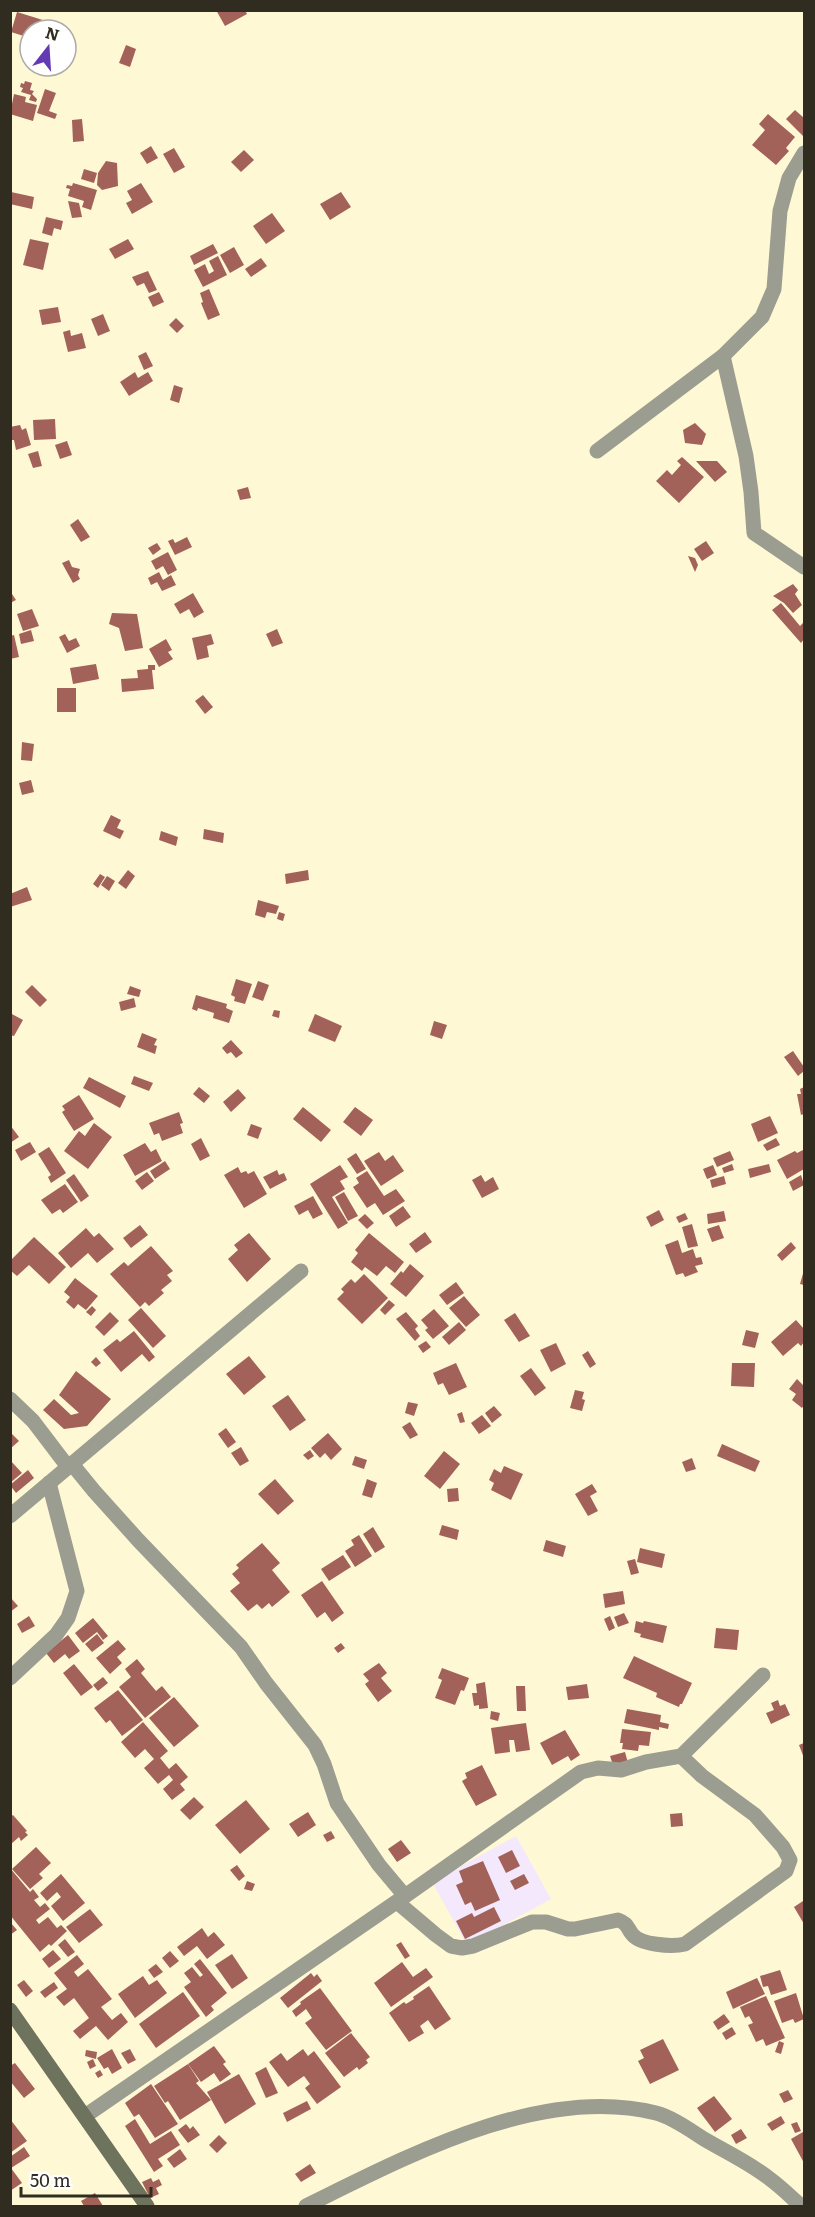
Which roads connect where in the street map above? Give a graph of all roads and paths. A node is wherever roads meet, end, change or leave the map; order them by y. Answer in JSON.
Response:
{"nodes":[{"id":1,"x":804,"y":153,"type":"edge"},
{"id":2,"x":723,"y":356,"type":"junction"},
{"id":3,"x":597,"y":451,"type":"dead end"},
{"id":4,"x":804,"y":567,"type":"edge"},
{"id":5,"x":301,"y":1271,"type":"dead end"},
{"id":6,"x":10,"y":1399,"type":"edge"},
{"id":7,"x":70,"y":1466,"type":"junction"},
{"id":8,"x":49,"y":1483,"type":"junction"},
{"id":9,"x":10,"y":1516,"type":"edge"},
{"id":10,"x":763,"y":1675,"type":"dead end"},
{"id":11,"x":10,"y":1678,"type":"edge"},
{"id":12,"x":681,"y":1756,"type":"junction"},
{"id":13,"x":401,"y":1899,"type":"junction"},
{"id":14,"x":10,"y":2010,"type":"edge"},
{"id":15,"x":85,"y":2116,"type":"junction"},
{"id":16,"x":147,"y":2206,"type":"edge"},
{"id":17,"x":306,"y":2206,"type":"edge"},
{"id":18,"x":801,"y":2206,"type":"edge"}],
"edges":[{"from":1,"to":2,"type":"street"},
{"from":2,"to":3,"type":"street"},
{"from":2,"to":4,"type":"street"},
{"from":5,"to":7,"type":"street"},
{"from":6,"to":7,"type":"street"},
{"from":7,"to":8,"type":"street"},
{"from":7,"to":13,"type":"street"},
{"from":8,"to":9,"type":"street"},
{"from":8,"to":11,"type":"street"},
{"from":10,"to":12,"type":"street"},
{"from":12,"to":13,"type":"street"},
{"from":12,"to":13,"type":"street"},
{"from":13,"to":15,"type":"street"},
{"from":14,"to":15,"type":"street"},
{"from":15,"to":16,"type":"street"},
{"from":17,"to":18,"type":"street"}]}
